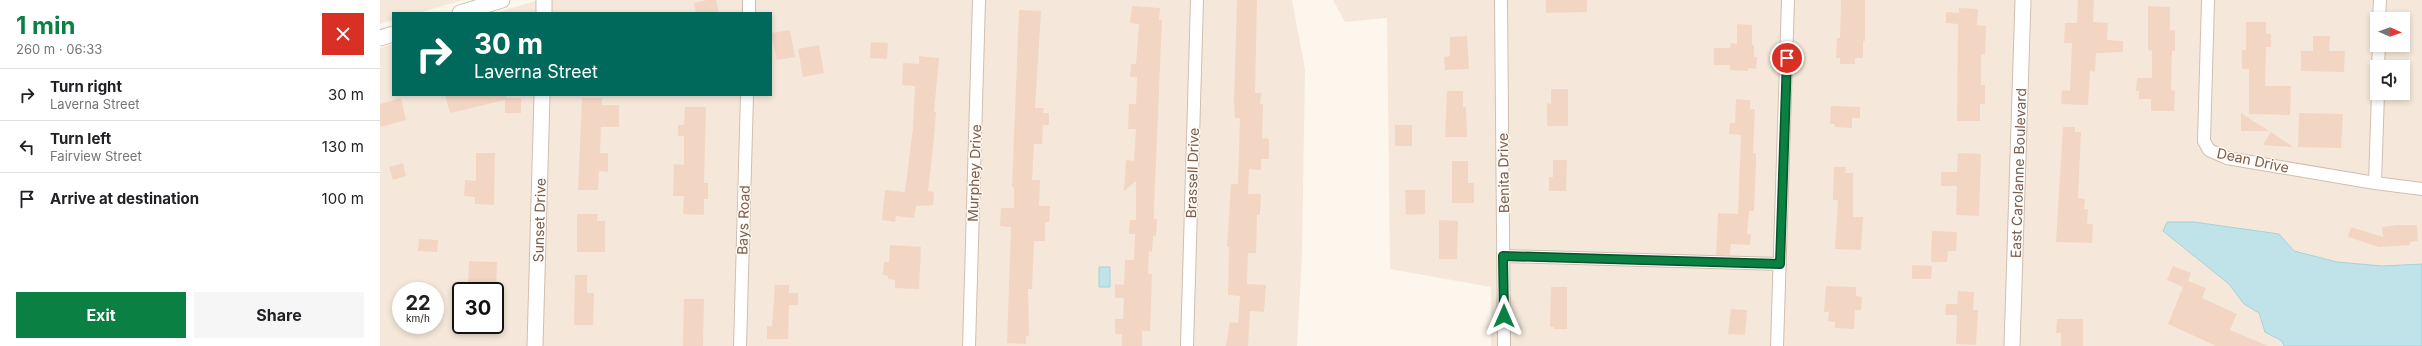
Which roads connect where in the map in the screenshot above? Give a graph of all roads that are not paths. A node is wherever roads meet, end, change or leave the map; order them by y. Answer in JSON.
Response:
{"nodes":[{"id":1,"x":502,"y":0,"type":"edge"},
{"id":2,"x":544,"y":0,"type":"edge"},
{"id":3,"x":749,"y":0,"type":"edge"},
{"id":4,"x":979,"y":0,"type":"edge"},
{"id":5,"x":1197,"y":0,"type":"edge"},
{"id":6,"x":1501,"y":0,"type":"edge"},
{"id":7,"x":1788,"y":0,"type":"edge"},
{"id":8,"x":2023,"y":0,"type":"edge"},
{"id":9,"x":2208,"y":0,"type":"edge"},
{"id":10,"x":2380,"y":0,"type":"edge"},
{"id":11,"x":463,"y":12,"type":"edge"},
{"id":12,"x":544,"y":12,"type":"edge"},
{"id":13,"x":749,"y":12,"type":"edge"},
{"id":14,"x":2379,"y":12,"type":"edge"},
{"id":15,"x":392,"y":34,"type":"edge"},
{"id":16,"x":380,"y":38,"type":"edge"},
{"id":17,"x":542,"y":96,"type":"edge"},
{"id":18,"x":747,"y":96,"type":"edge"},
{"id":19,"x":2378,"y":100,"type":"edge"},
{"id":20,"x":2376,"y":183,"type":"junction"},
{"id":21,"x":2422,"y":189,"type":"edge"},
{"id":22,"x":1503,"y":256,"type":"junction"},
{"id":23,"x":1780,"y":264,"type":"junction"},
{"id":24,"x":536,"y":346,"type":"edge"},
{"id":25,"x":740,"y":346,"type":"edge"},
{"id":26,"x":969,"y":346,"type":"edge"},
{"id":27,"x":1187,"y":346,"type":"edge"},
{"id":28,"x":1504,"y":346,"type":"edge"},
{"id":29,"x":1777,"y":346,"type":"edge"},
{"id":30,"x":2012,"y":346,"type":"edge"}],
"edges":[{"from":1,"to":11,"type":"street"},
{"from":2,"to":12,"type":"street"},
{"from":3,"to":13,"type":"street"},
{"from":4,"to":26,"type":"street","name":"Murphey Drive"},
{"from":5,"to":27,"type":"street","name":"Brassell Drive"},
{"from":6,"to":22,"type":"street","name":"Benita Drive"},
{"from":7,"to":23,"type":"street"},
{"from":8,"to":30,"type":"street","name":"East Carolanne Boulevard"},
{"from":9,"to":20,"type":"street","name":"Dean Drive"},
{"from":10,"to":14,"type":"street"},
{"from":15,"to":16,"type":"street"},
{"from":17,"to":24,"type":"street","name":"Sunset Drive"},
{"from":18,"to":25,"type":"street","name":"Bays Road"},
{"from":19,"to":20,"type":"street"},
{"from":20,"to":21,"type":"street","name":"Dean Drive"},
{"from":22,"to":23,"type":"street"},
{"from":22,"to":28,"type":"street","name":"Benita Drive"},
{"from":23,"to":29,"type":"street"}]}
